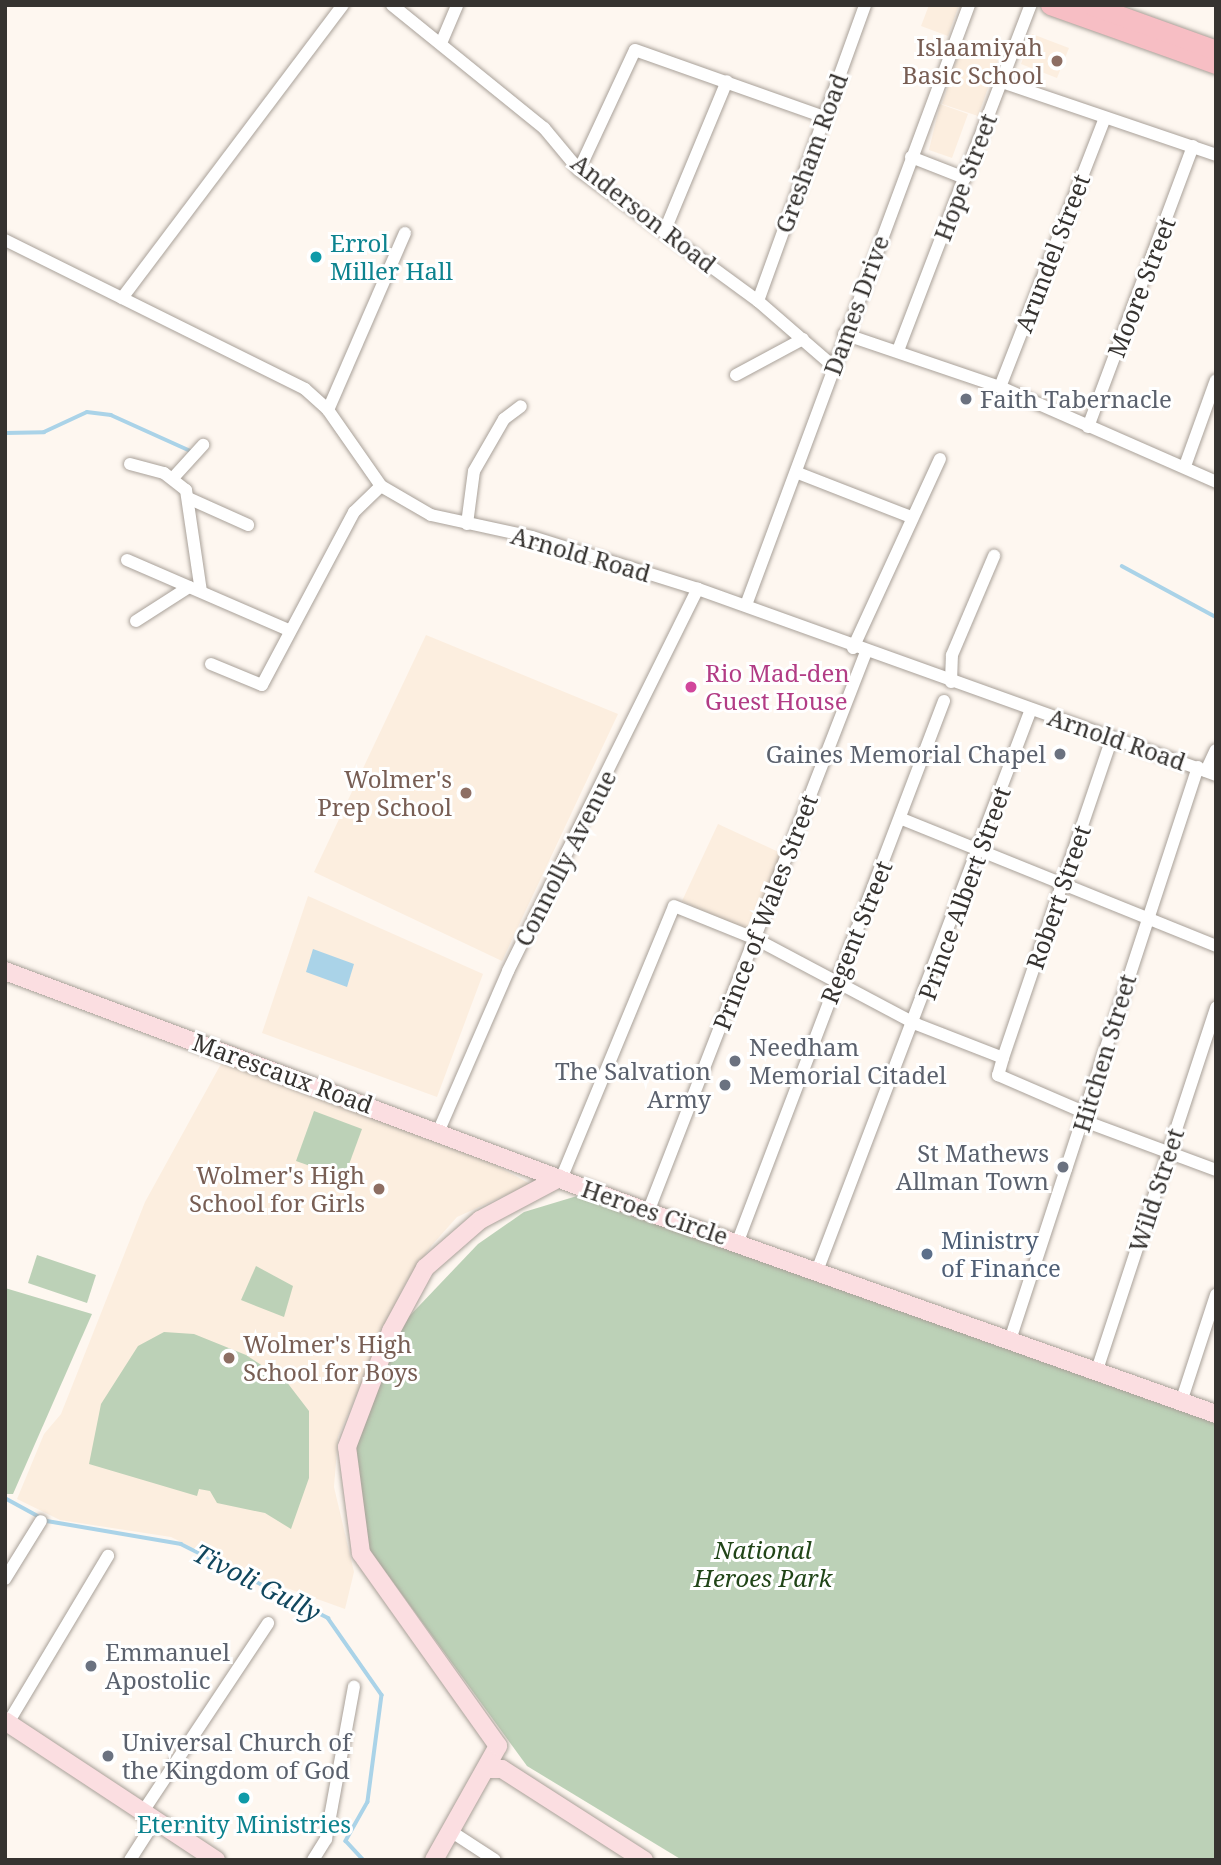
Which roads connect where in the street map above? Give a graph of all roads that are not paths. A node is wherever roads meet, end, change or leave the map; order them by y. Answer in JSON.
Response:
{"nodes":[{"id":1,"x":343,"y":5,"type":"edge"},
{"id":2,"x":393,"y":5,"type":"edge"},
{"id":3,"x":457,"y":5,"type":"edge"},
{"id":4,"x":865,"y":5,"type":"edge"},
{"id":5,"x":969,"y":5,"type":"edge"},
{"id":6,"x":1031,"y":5,"type":"edge"},
{"id":7,"x":1050,"y":5,"type":"edge"},
{"id":8,"x":1091,"y":5,"type":"edge"},
{"id":9,"x":442,"y":41,"type":"junction"},
{"id":10,"x":1216,"y":50,"type":"edge"},
{"id":11,"x":1216,"y":64,"type":"edge"},
{"id":12,"x":727,"y":81,"type":"junction"},
{"id":13,"x":1002,"y":82,"type":"junction"},
{"id":14,"x":824,"y":117,"type":"junction"},
{"id":15,"x":1104,"y":120,"type":"junction"},
{"id":16,"x":1193,"y":146,"type":"junction"},
{"id":17,"x":1216,"y":155,"type":"edge"},
{"id":18,"x":911,"y":157,"type":"junction"},
{"id":19,"x":579,"y":170,"type":"junction"},
{"id":20,"x":965,"y":178,"type":"junction"},
{"id":21,"x":665,"y":230,"type":"junction"},
{"id":22,"x":405,"y":233,"type":"dead end"},
{"id":23,"x":5,"y":240,"type":"edge"},
{"id":24,"x":122,"y":298,"type":"junction"},
{"id":25,"x":758,"y":301,"type":"junction"},
{"id":26,"x":844,"y":334,"type":"junction"},
{"id":27,"x":803,"y":339,"type":"junction"},
{"id":28,"x":899,"y":348,"type":"junction"},
{"id":29,"x":832,"y":365,"type":"junction"},
{"id":30,"x":736,"y":375,"type":"dead end"},
{"id":31,"x":1216,"y":380,"type":"edge"},
{"id":32,"x":1000,"y":387,"type":"junction"},
{"id":33,"x":521,"y":406,"type":"dead end"},
{"id":34,"x":328,"y":410,"type":"junction"},
{"id":35,"x":1088,"y":427,"type":"junction"},
{"id":36,"x":203,"y":445,"type":"dead end"},
{"id":37,"x":940,"y":459,"type":"dead end"},
{"id":38,"x":130,"y":464,"type":"dead end"},
{"id":39,"x":1185,"y":466,"type":"junction"},
{"id":40,"x":797,"y":473,"type":"junction"},
{"id":41,"x":173,"y":478,"type":"junction"},
{"id":42,"x":1216,"y":482,"type":"edge"},
{"id":43,"x":381,"y":486,"type":"junction"},
{"id":44,"x":188,"y":498,"type":"junction"},
{"id":45,"x":911,"y":517,"type":"junction"},
{"id":46,"x":467,"y":524,"type":"junction"},
{"id":47,"x":248,"y":525,"type":"dead end"},
{"id":48,"x":994,"y":556,"type":"dead end"},
{"id":49,"x":127,"y":560,"type":"dead end"},
{"id":50,"x":195,"y":589,"type":"junction"},
{"id":51,"x":698,"y":589,"type":"junction"},
{"id":52,"x":746,"y":606,"type":"junction"},
{"id":53,"x":136,"y":621,"type":"dead end"},
{"id":54,"x":289,"y":630,"type":"junction"},
{"id":55,"x":853,"y":648,"type":"junction"},
{"id":56,"x":866,"y":652,"type":"junction"},
{"id":57,"x":211,"y":664,"type":"dead end"},
{"id":58,"x":951,"y":682,"type":"junction"},
{"id":59,"x":944,"y":701,"type":"dead end"},
{"id":60,"x":1031,"y":709,"type":"junction"},
{"id":61,"x":1112,"y":737,"type":"junction"},
{"id":62,"x":1216,"y":750,"type":"edge"},
{"id":63,"x":1207,"y":771,"type":"edge"},
{"id":64,"x":902,"y":819,"type":"junction"},
{"id":65,"x":982,"y":850,"type":"junction"},
{"id":66,"x":1061,"y":886,"type":"junction"},
{"id":67,"x":1146,"y":918,"type":"junction"},
{"id":68,"x":756,"y":939,"type":"junction"},
{"id":69,"x":1216,"y":946,"type":"edge"},
{"id":70,"x":5,"y":971,"type":"edge"},
{"id":71,"x":835,"y":985,"type":"junction"},
{"id":72,"x":1216,"y":1007,"type":"edge"},
{"id":73,"x":916,"y":1024,"type":"junction"},
{"id":74,"x":1003,"y":1058,"type":"junction"},
{"id":75,"x":1085,"y":1117,"type":"junction"},
{"id":76,"x":439,"y":1130,"type":"junction"},
{"id":77,"x":1168,"y":1152,"type":"junction"},
{"id":78,"x":1216,"y":1170,"type":"edge"},
{"id":79,"x":560,"y":1178,"type":"junction"},
{"id":80,"x":648,"y":1212,"type":"junction"},
{"id":81,"x":738,"y":1241,"type":"junction"},
{"id":82,"x":817,"y":1271,"type":"junction"},
{"id":83,"x":1216,"y":1295,"type":"edge"},
{"id":84,"x":1010,"y":1340,"type":"junction"},
{"id":85,"x":1096,"y":1373,"type":"junction"},
{"id":86,"x":1181,"y":1402,"type":"junction"},
{"id":87,"x":1216,"y":1414,"type":"edge"},
{"id":88,"x":41,"y":1521,"type":"dead end"},
{"id":89,"x":108,"y":1556,"type":"dead end"},
{"id":90,"x":5,"y":1579,"type":"edge"},
{"id":91,"x":268,"y":1623,"type":"dead end"},
{"id":92,"x":354,"y":1687,"type":"dead end"},
{"id":93,"x":6,"y":1722,"type":"edge"},
{"id":94,"x":490,"y":1769,"type":"junction"},
{"id":95,"x":149,"y":1817,"type":"junction"},
{"id":96,"x":452,"y":1832,"type":"junction"},
{"id":97,"x":130,"y":1860,"type":"edge"},
{"id":98,"x":216,"y":1860,"type":"edge"},
{"id":99,"x":313,"y":1860,"type":"edge"},
{"id":100,"x":434,"y":1860,"type":"edge"},
{"id":101,"x":495,"y":1860,"type":"edge"},
{"id":102,"x":644,"y":1860,"type":"edge"}],
"edges":[{"from":1,"to":24,"type":"street"},
{"from":2,"to":9,"type":"street","name":"Anderson Road"},
{"from":3,"to":9,"type":"street"},
{"from":4,"to":14,"type":"street","name":"Gresham Road"},
{"from":5,"to":18,"type":"street","name":"Dames Drive"},
{"from":6,"to":13,"type":"street","name":"Hope Street"},
{"from":7,"to":11,"type":"main road"},
{"from":8,"to":10,"type":"main road"},
{"from":9,"to":19,"type":"street","name":"Anderson Road"},
{"from":12,"to":14,"type":"street"},
{"from":12,"to":19,"type":"street"},
{"from":12,"to":21,"type":"street"},
{"from":13,"to":15,"type":"street"},
{"from":13,"to":20,"type":"street","name":"Hope Street"},
{"from":14,"to":25,"type":"street","name":"Gresham Road"},
{"from":15,"to":16,"type":"street"},
{"from":15,"to":32,"type":"street","name":"Arundel Street"},
{"from":16,"to":17,"type":"street"},
{"from":16,"to":35,"type":"street","name":"Moore Street"},
{"from":18,"to":20,"type":"street"},
{"from":18,"to":26,"type":"street","name":"Dames Drive"},
{"from":19,"to":21,"type":"street","name":"Anderson Road"},
{"from":20,"to":28,"type":"street","name":"Hope Street"},
{"from":21,"to":25,"type":"street","name":"Anderson Road"},
{"from":22,"to":34,"type":"street"},
{"from":23,"to":24,"type":"street","name":"Arnold Road"},
{"from":24,"to":34,"type":"street","name":"Arnold Road"},
{"from":25,"to":27,"type":"street","name":"Anderson Road"},
{"from":26,"to":28,"type":"street"},
{"from":26,"to":29,"type":"street","name":"Dames Drive"},
{"from":27,"to":29,"type":"street","name":"Anderson Road"},
{"from":27,"to":30,"type":"street"},
{"from":28,"to":32,"type":"street"},
{"from":29,"to":40,"type":"street","name":"Dames Drive"},
{"from":31,"to":39,"type":"street"},
{"from":32,"to":35,"type":"street"},
{"from":33,"to":46,"type":"street"},
{"from":34,"to":43,"type":"street","name":"Arnold Road"},
{"from":35,"to":39,"type":"street"},
{"from":36,"to":41,"type":"street"},
{"from":37,"to":45,"type":"street"},
{"from":38,"to":41,"type":"street"},
{"from":39,"to":42,"type":"street"},
{"from":40,"to":45,"type":"street"},
{"from":40,"to":52,"type":"street","name":"Dames Drive"},
{"from":41,"to":44,"type":"street"},
{"from":43,"to":46,"type":"street","name":"Arnold Road"},
{"from":43,"to":54,"type":"street"},
{"from":44,"to":47,"type":"street"},
{"from":44,"to":50,"type":"street"},
{"from":45,"to":55,"type":"street"},
{"from":46,"to":51,"type":"street","name":"Arnold Road"},
{"from":48,"to":58,"type":"street"},
{"from":49,"to":50,"type":"street"},
{"from":50,"to":53,"type":"street"},
{"from":50,"to":54,"type":"street"},
{"from":51,"to":52,"type":"street","name":"Arnold Road"},
{"from":51,"to":76,"type":"street","name":"Connolly Avenue"},
{"from":52,"to":55,"type":"street","name":"Arnold Road"},
{"from":54,"to":57,"type":"street"},
{"from":55,"to":56,"type":"street","name":"Arnold Road"},
{"from":56,"to":58,"type":"street","name":"Arnold Road"},
{"from":56,"to":68,"type":"street","name":"Prince of Wales Street"},
{"from":58,"to":60,"type":"street","name":"Arnold Road"},
{"from":59,"to":64,"type":"street","name":"Regent Street"},
{"from":60,"to":61,"type":"street","name":"Arnold Road"},
{"from":60,"to":65,"type":"street","name":"Prince Albert Street"},
{"from":61,"to":63,"type":"street","name":"Arnold Road"},
{"from":61,"to":66,"type":"street","name":"Robert Street"},
{"from":62,"to":63,"type":"street","name":"Hitchen Street"},
{"from":63,"to":67,"type":"street","name":"Hitchen Street"},
{"from":64,"to":65,"type":"street"},
{"from":64,"to":71,"type":"street","name":"Regent Street"},
{"from":65,"to":66,"type":"street"},
{"from":65,"to":73,"type":"street","name":"Prince Albert Street"},
{"from":66,"to":67,"type":"street"},
{"from":66,"to":74,"type":"street","name":"Robert Street"},
{"from":67,"to":69,"type":"street"},
{"from":67,"to":75,"type":"street","name":"Hitchen Street"},
{"from":68,"to":71,"type":"street"},
{"from":68,"to":79,"type":"street"},
{"from":68,"to":80,"type":"street","name":"Prince of Wales Street"},
{"from":70,"to":76,"type":"main road","name":"Marescaux Road"},
{"from":71,"to":73,"type":"street"},
{"from":71,"to":81,"type":"street","name":"Regent Street"},
{"from":72,"to":77,"type":"street","name":"Wild Street"},
{"from":73,"to":74,"type":"street"},
{"from":73,"to":82,"type":"street","name":"Prince Albert Street"},
{"from":74,"to":75,"type":"street"},
{"from":75,"to":77,"type":"street"},
{"from":75,"to":84,"type":"street","name":"Hitchen Street"},
{"from":76,"to":79,"type":"main road","name":"Marescaux Road"},
{"from":77,"to":78,"type":"street"},
{"from":77,"to":85,"type":"street","name":"Wild Street"},
{"from":79,"to":80,"type":"main road","name":"Heroes Circle"},
{"from":79,"to":94,"type":"main road","name":"Heroes Circle"},
{"from":80,"to":81,"type":"main road","name":"Heroes Circle"},
{"from":81,"to":82,"type":"main road","name":"Heroes Circle"},
{"from":82,"to":84,"type":"main road","name":"Heroes Circle"},
{"from":83,"to":86,"type":"street"},
{"from":84,"to":85,"type":"main road","name":"Heroes Circle"},
{"from":85,"to":86,"type":"main road","name":"Heroes Circle"},
{"from":86,"to":87,"type":"main road","name":"Heroes Circle"},
{"from":88,"to":90,"type":"street"},
{"from":89,"to":93,"type":"street"},
{"from":91,"to":95,"type":"street"},
{"from":92,"to":99,"type":"street"},
{"from":93,"to":95,"type":"main road"},
{"from":94,"to":96,"type":"main road"},
{"from":94,"to":102,"type":"main road"},
{"from":95,"to":97,"type":"street"},
{"from":95,"to":98,"type":"main road"},
{"from":96,"to":100,"type":"main road"},
{"from":96,"to":101,"type":"street"}]}
